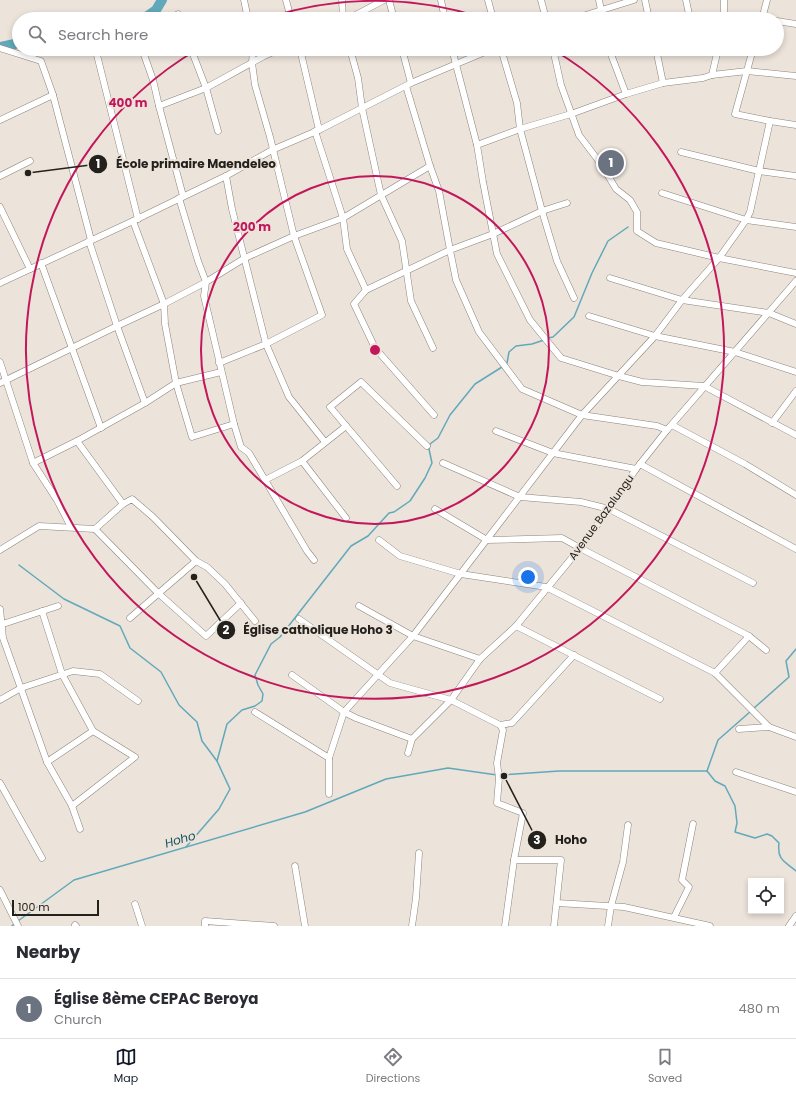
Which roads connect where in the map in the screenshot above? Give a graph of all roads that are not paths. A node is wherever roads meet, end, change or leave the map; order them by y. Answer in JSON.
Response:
{"nodes":[{"id":1,"x":244,"y":0,"type":"edge"},
{"id":2,"x":286,"y":0,"type":"edge"},
{"id":3,"x":342,"y":0,"type":"edge"},
{"id":4,"x":384,"y":0,"type":"edge"},
{"id":5,"x":389,"y":0,"type":"edge"},
{"id":6,"x":441,"y":0,"type":"edge"},
{"id":7,"x":488,"y":0,"type":"edge"},
{"id":8,"x":541,"y":0,"type":"edge"},
{"id":9,"x":599,"y":0,"type":"edge"},
{"id":10,"x":634,"y":0,"type":"edge"},
{"id":11,"x":645,"y":0,"type":"edge"},
{"id":12,"x":686,"y":0,"type":"edge"},
{"id":13,"x":724,"y":0,"type":"edge"},
{"id":14,"x":767,"y":0,"type":"edge"},
{"id":15,"x":598,"y":11,"type":"junction"},
{"id":16,"x":247,"y":12,"type":"edge"},
{"id":17,"x":289,"y":12,"type":"edge"},
{"id":18,"x":343,"y":12,"type":"edge"},
{"id":19,"x":361,"y":12,"type":"edge"},
{"id":20,"x":392,"y":12,"type":"edge"},
{"id":21,"x":444,"y":12,"type":"edge"},
{"id":22,"x":491,"y":12,"type":"edge"},
{"id":23,"x":544,"y":12,"type":"edge"},
{"id":24,"x":595,"y":12,"type":"edge"},
{"id":25,"x":648,"y":12,"type":"edge"},
{"id":26,"x":689,"y":12,"type":"edge"},
{"id":27,"x":724,"y":12,"type":"edge"},
{"id":28,"x":764,"y":12,"type":"edge"},
{"id":29,"x":784,"y":22,"type":"edge"},
{"id":30,"x":796,"y":24,"type":"edge"},
{"id":31,"x":0,"y":48,"type":"edge"},
{"id":32,"x":12,"y":52,"type":"edge"},
{"id":33,"x":25,"y":56,"type":"edge"},
{"id":34,"x":97,"y":56,"type":"edge"},
{"id":35,"x":144,"y":56,"type":"edge"},
{"id":36,"x":194,"y":56,"type":"edge"},
{"id":37,"x":252,"y":56,"type":"edge"},
{"id":38,"x":264,"y":56,"type":"edge"},
{"id":39,"x":301,"y":56,"type":"edge"},
{"id":40,"x":352,"y":56,"type":"edge"},
{"id":41,"x":403,"y":56,"type":"edge"},
{"id":42,"x":453,"y":56,"type":"edge"},
{"id":43,"x":475,"y":56,"type":"edge"},
{"id":44,"x":503,"y":56,"type":"edge"},
{"id":45,"x":555,"y":56,"type":"edge"},
{"id":46,"x":612,"y":56,"type":"edge"},
{"id":47,"x":657,"y":56,"type":"edge"},
{"id":48,"x":716,"y":56,"type":"edge"},
{"id":49,"x":751,"y":56,"type":"edge"},
{"id":50,"x":252,"y":63,"type":"junction"},
{"id":51,"x":455,"y":64,"type":"junction"},
{"id":52,"x":747,"y":71,"type":"junction"},
{"id":53,"x":712,"y":75,"type":"junction"},
{"id":54,"x":796,"y":76,"type":"edge"},
{"id":55,"x":663,"y":83,"type":"junction"},
{"id":56,"x":409,"y":85,"type":"junction"},
{"id":57,"x":206,"y":88,"type":"junction"},
{"id":58,"x":626,"y":94,"type":"junction"},
{"id":59,"x":53,"y":95,"type":"junction"},
{"id":60,"x":159,"y":106,"type":"junction"},
{"id":61,"x":362,"y":108,"type":"junction"},
{"id":62,"x":571,"y":114,"type":"junction"},
{"id":63,"x":0,"y":120,"type":"edge"},
{"id":64,"x":770,"y":121,"type":"junction"},
{"id":65,"x":796,"y":125,"type":"edge"},
{"id":66,"x":520,"y":129,"type":"junction"},
{"id":67,"x":317,"y":130,"type":"junction"},
{"id":68,"x":218,"y":131,"type":"dead end"},
{"id":69,"x":477,"y":145,"type":"junction"},
{"id":70,"x":272,"y":150,"type":"junction"},
{"id":71,"x":681,"y":152,"type":"dead end"},
{"id":72,"x":30,"y":161,"type":"dead end"},
{"id":73,"x":430,"y":166,"type":"junction"},
{"id":74,"x":759,"y":171,"type":"junction"},
{"id":75,"x":0,"y":176,"type":"edge"},
{"id":76,"x":226,"y":176,"type":"junction"},
{"id":77,"x":796,"y":176,"type":"edge"},
{"id":78,"x":662,"y":193,"type":"dead end"},
{"id":79,"x":381,"y":195,"type":"junction"},
{"id":80,"x":181,"y":197,"type":"junction"},
{"id":81,"x":567,"y":203,"type":"dead end"},
{"id":82,"x":0,"y":207,"type":"edge"},
{"id":83,"x":542,"y":211,"type":"junction"},
{"id":84,"x":343,"y":218,"type":"junction"},
{"id":85,"x":135,"y":220,"type":"junction"},
{"id":86,"x":746,"y":220,"type":"junction"},
{"id":87,"x":796,"y":227,"type":"edge"},
{"id":88,"x":493,"y":234,"type":"junction"},
{"id":89,"x":294,"y":236,"type":"junction"},
{"id":90,"x":90,"y":241,"type":"junction"},
{"id":91,"x":450,"y":250,"type":"junction"},
{"id":92,"x":245,"y":258,"type":"junction"},
{"id":93,"x":719,"y":258,"type":"junction"},
{"id":94,"x":41,"y":263,"type":"junction"},
{"id":95,"x":30,"y":269,"type":"junction"},
{"id":96,"x":406,"y":272,"type":"junction"},
{"id":97,"x":796,"y":273,"type":"edge"},
{"id":98,"x":610,"y":278,"type":"dead end"},
{"id":99,"x":796,"y":281,"type":"edge"},
{"id":100,"x":206,"y":282,"type":"junction"},
{"id":101,"x":0,"y":283,"type":"edge"},
{"id":102,"x":366,"y":290,"type":"junction"},
{"id":103,"x":574,"y":298,"type":"dead end"},
{"id":104,"x":682,"y":300,"type":"junction"},
{"id":105,"x":164,"y":304,"type":"junction"},
{"id":106,"x":768,"y":313,"type":"junction"},
{"id":107,"x":589,"y":316,"type":"dead end"},
{"id":108,"x":796,"y":324,"type":"edge"},
{"id":109,"x":117,"y":326,"type":"junction"},
{"id":110,"x":655,"y":336,"type":"junction"},
{"id":111,"x":266,"y":344,"type":"junction"},
{"id":112,"x":72,"y":347,"type":"junction"},
{"id":113,"x":433,"y":348,"type":"dead end"},
{"id":114,"x":735,"y":352,"type":"junction"},
{"id":115,"x":0,"y":362,"type":"edge"},
{"id":116,"x":219,"y":363,"type":"junction"},
{"id":117,"x":221,"y":372,"type":"junction"},
{"id":118,"x":796,"y":372,"type":"edge"},
{"id":119,"x":619,"y":376,"type":"junction"},
{"id":120,"x":6,"y":380,"type":"junction"},
{"id":121,"x":0,"y":383,"type":"edge"},
{"id":122,"x":176,"y":383,"type":"junction"},
{"id":123,"x":704,"y":386,"type":"junction"},
{"id":124,"x":796,"y":391,"type":"edge"},
{"id":125,"x":145,"y":404,"type":"junction"},
{"id":126,"x":434,"y":415,"type":"dead end"},
{"id":127,"x":582,"y":416,"type":"junction"},
{"id":128,"x":772,"y":423,"type":"junction"},
{"id":129,"x":234,"y":424,"type":"junction"},
{"id":130,"x":346,"y":426,"type":"junction"},
{"id":131,"x":101,"y":428,"type":"junction"},
{"id":132,"x":670,"y":428,"type":"junction"},
{"id":133,"x":496,"y":431,"type":"dead end"},
{"id":134,"x":796,"y":436,"type":"edge"},
{"id":135,"x":77,"y":441,"type":"junction"},
{"id":136,"x":325,"y":442,"type":"junction"},
{"id":137,"x":427,"y":446,"type":"dead end"},
{"id":138,"x":554,"y":453,"type":"junction"},
{"id":139,"x":302,"y":460,"type":"junction"},
{"id":140,"x":443,"y":463,"type":"dead end"},
{"id":141,"x":33,"y":464,"type":"junction"},
{"id":142,"x":638,"y":467,"type":"junction"},
{"id":143,"x":265,"y":480,"type":"junction"},
{"id":144,"x":397,"y":486,"type":"dead end"},
{"id":145,"x":796,"y":495,"type":"edge"},
{"id":146,"x":520,"y":497,"type":"junction"},
{"id":147,"x":123,"y":504,"type":"junction"},
{"id":148,"x":435,"y":509,"type":"dead end"},
{"id":149,"x":609,"y":509,"type":"junction"},
{"id":150,"x":346,"y":518,"type":"dead end"},
{"id":151,"x":71,"y":527,"type":"junction"},
{"id":152,"x":94,"y":528,"type":"junction"},
{"id":153,"x":379,"y":540,"type":"dead end"},
{"id":154,"x":487,"y":540,"type":"junction"},
{"id":155,"x":580,"y":548,"type":"junction"},
{"id":156,"x":796,"y":549,"type":"edge"},
{"id":157,"x":0,"y":550,"type":"edge"},
{"id":158,"x":314,"y":560,"type":"dead end"},
{"id":159,"x":196,"y":561,"type":"junction"},
{"id":160,"x":461,"y":574,"type":"junction"},
{"id":161,"x":753,"y":582,"type":"dead end"},
{"id":162,"x":546,"y":588,"type":"junction"},
{"id":163,"x":158,"y":593,"type":"junction"},
{"id":164,"x":241,"y":603,"type":"junction"},
{"id":165,"x":58,"y":606,"type":"dead end"},
{"id":166,"x":359,"y":606,"type":"dead end"},
{"id":167,"x":0,"y":609,"type":"edge"},
{"id":168,"x":42,"y":611,"type":"junction"},
{"id":169,"x":130,"y":618,"type":"dead end"},
{"id":170,"x":300,"y":619,"type":"dead end"},
{"id":171,"x":255,"y":621,"type":"dead end"},
{"id":172,"x":0,"y":625,"type":"edge"},
{"id":173,"x":516,"y":626,"type":"junction"},
{"id":174,"x":413,"y":636,"type":"junction"},
{"id":175,"x":749,"y":636,"type":"junction"},
{"id":176,"x":766,"y":650,"type":"dead end"},
{"id":177,"x":574,"y":655,"type":"junction"},
{"id":178,"x":480,"y":659,"type":"junction"},
{"id":179,"x":715,"y":673,"type":"junction"},
{"id":180,"x":62,"y":674,"type":"junction"},
{"id":181,"x":292,"y":675,"type":"dead end"},
{"id":182,"x":378,"y":675,"type":"junction"},
{"id":183,"x":21,"y":688,"type":"junction"},
{"id":184,"x":660,"y":699,"type":"dead end"},
{"id":185,"x":0,"y":700,"type":"edge"},
{"id":186,"x":451,"y":700,"type":"junction"},
{"id":187,"x":138,"y":702,"type":"dead end"},
{"id":188,"x":255,"y":712,"type":"dead end"},
{"id":189,"x":344,"y":712,"type":"junction"},
{"id":190,"x":500,"y":725,"type":"junction"},
{"id":191,"x":769,"y":727,"type":"junction"},
{"id":192,"x":739,"y":729,"type":"dead end"},
{"id":193,"x":93,"y":731,"type":"junction"},
{"id":194,"x":796,"y":737,"type":"edge"},
{"id":195,"x":412,"y":739,"type":"junction"},
{"id":196,"x":408,"y":752,"type":"dead end"},
{"id":197,"x":329,"y":758,"type":"junction"},
{"id":198,"x":47,"y":762,"type":"junction"},
{"id":199,"x":736,"y":772,"type":"dead end"},
{"id":200,"x":0,"y":783,"type":"edge"},
{"id":201,"x":796,"y":792,"type":"edge"},
{"id":202,"x":329,"y":794,"type":"dead end"},
{"id":203,"x":72,"y":806,"type":"junction"},
{"id":204,"x":693,"y":824,"type":"dead end"},
{"id":205,"x":628,"y":825,"type":"dead end"},
{"id":206,"x":80,"y":829,"type":"dead end"},
{"id":207,"x":418,"y":853,"type":"dead end"},
{"id":208,"x":42,"y":858,"type":"dead end"},
{"id":209,"x":514,"y":860,"type":"junction"},
{"id":210,"x":295,"y":866,"type":"dead end"},
{"id":211,"x":0,"y":890,"type":"edge"},
{"id":212,"x":557,"y":903,"type":"junction"},
{"id":213,"x":135,"y":904,"type":"dead end"},
{"id":214,"x":611,"y":906,"type":"junction"},
{"id":215,"x":796,"y":916,"type":"edge"},
{"id":216,"x":676,"y":918,"type":"junction"},
{"id":217,"x":18,"y":926,"type":"edge"},
{"id":218,"x":142,"y":926,"type":"edge"},
{"id":219,"x":205,"y":926,"type":"edge"},
{"id":220,"x":261,"y":926,"type":"edge"},
{"id":221,"x":274,"y":926,"type":"edge"},
{"id":222,"x":305,"y":926,"type":"edge"},
{"id":223,"x":412,"y":926,"type":"edge"},
{"id":224,"x":505,"y":926,"type":"edge"},
{"id":225,"x":554,"y":926,"type":"edge"},
{"id":226,"x":608,"y":926,"type":"edge"},
{"id":227,"x":677,"y":926,"type":"edge"},
{"id":228,"x":710,"y":926,"type":"edge"},
{"id":229,"x":789,"y":926,"type":"edge"}],
"edges":[{"from":1,"to":16,"type":"street"},
{"from":2,"to":17,"type":"street"},
{"from":3,"to":18,"type":"street"},
{"from":4,"to":19,"type":"street"},
{"from":5,"to":20,"type":"street"},
{"from":6,"to":21,"type":"street"},
{"from":7,"to":22,"type":"street"},
{"from":8,"to":23,"type":"street"},
{"from":9,"to":15,"type":"street"},
{"from":10,"to":15,"type":"street"},
{"from":11,"to":25,"type":"street"},
{"from":12,"to":26,"type":"street"},
{"from":13,"to":27,"type":"street"},
{"from":14,"to":28,"type":"street"},
{"from":15,"to":24,"type":"street"},
{"from":29,"to":30,"type":"street"},
{"from":31,"to":32,"type":"street"},
{"from":33,"to":59,"type":"street"},
{"from":34,"to":85,"type":"street"},
{"from":35,"to":60,"type":"street"},
{"from":36,"to":57,"type":"street"},
{"from":37,"to":50,"type":"street"},
{"from":38,"to":50,"type":"street"},
{"from":39,"to":67,"type":"street"},
{"from":40,"to":61,"type":"street"},
{"from":41,"to":56,"type":"street"},
{"from":42,"to":51,"type":"street"},
{"from":43,"to":51,"type":"street"},
{"from":44,"to":66,"type":"street"},
{"from":45,"to":62,"type":"street"},
{"from":46,"to":58,"type":"street"},
{"from":47,"to":55,"type":"street"},
{"from":48,"to":53,"type":"street"},
{"from":49,"to":52,"type":"street"},
{"from":50,"to":57,"type":"street"},
{"from":50,"to":70,"type":"street"},
{"from":51,"to":56,"type":"street"},
{"from":51,"to":69,"type":"street"},
{"from":52,"to":53,"type":"street"},
{"from":52,"to":54,"type":"street"},
{"from":52,"to":64,"type":"street"},
{"from":53,"to":55,"type":"street"},
{"from":55,"to":58,"type":"street"},
{"from":56,"to":61,"type":"street"},
{"from":56,"to":73,"type":"street"},
{"from":57,"to":60,"type":"street"},
{"from":57,"to":68,"type":"street"},
{"from":58,"to":62,"type":"street"},
{"from":59,"to":63,"type":"street"},
{"from":59,"to":90,"type":"street"},
{"from":60,"to":80,"type":"street"},
{"from":61,"to":67,"type":"street"},
{"from":61,"to":79,"type":"street"},
{"from":62,"to":66,"type":"street"},
{"from":62,"to":93,"type":"street"},
{"from":64,"to":65,"type":"street"},
{"from":64,"to":74,"type":"street"},
{"from":66,"to":69,"type":"street"},
{"from":66,"to":83,"type":"street"},
{"from":67,"to":70,"type":"street"},
{"from":67,"to":84,"type":"street"},
{"from":69,"to":88,"type":"street"},
{"from":70,"to":76,"type":"street"},
{"from":70,"to":89,"type":"street"},
{"from":71,"to":74,"type":"street"},
{"from":72,"to":75,"type":"street"},
{"from":73,"to":79,"type":"street"},
{"from":73,"to":91,"type":"street"},
{"from":74,"to":77,"type":"street"},
{"from":74,"to":86,"type":"street"},
{"from":76,"to":80,"type":"street"},
{"from":76,"to":92,"type":"street"},
{"from":78,"to":86,"type":"street"},
{"from":79,"to":84,"type":"street"},
{"from":79,"to":96,"type":"street"},
{"from":80,"to":85,"type":"street"},
{"from":80,"to":100,"type":"street"},
{"from":81,"to":83,"type":"street"},
{"from":82,"to":95,"type":"street"},
{"from":83,"to":88,"type":"street"},
{"from":83,"to":103,"type":"street"},
{"from":84,"to":89,"type":"street"},
{"from":84,"to":102,"type":"street"},
{"from":85,"to":90,"type":"street"},
{"from":85,"to":105,"type":"street"},
{"from":86,"to":87,"type":"street"},
{"from":86,"to":93,"type":"street"},
{"from":88,"to":91,"type":"street"},
{"from":88,"to":119,"type":"street"},
{"from":89,"to":92,"type":"street"},
{"from":89,"to":111,"type":"street"},
{"from":90,"to":94,"type":"street"},
{"from":90,"to":109,"type":"street"},
{"from":91,"to":96,"type":"street"},
{"from":91,"to":127,"type":"street"},
{"from":92,"to":100,"type":"street"},
{"from":92,"to":111,"type":"street"},
{"from":93,"to":97,"type":"street"},
{"from":93,"to":104,"type":"street"},
{"from":94,"to":95,"type":"street"},
{"from":94,"to":112,"type":"street"},
{"from":95,"to":101,"type":"street"},
{"from":96,"to":102,"type":"street"},
{"from":96,"to":113,"type":"street"},
{"from":98,"to":104,"type":"street"},
{"from":99,"to":106,"type":"street","name":"Avenue Bazalungu"},
{"from":100,"to":105,"type":"street"},
{"from":100,"to":116,"type":"street"},
{"from":102,"to":126,"type":"street"},
{"from":104,"to":106,"type":"street"},
{"from":104,"to":110,"type":"street"},
{"from":105,"to":109,"type":"street"},
{"from":105,"to":122,"type":"street"},
{"from":106,"to":108,"type":"street"},
{"from":106,"to":114,"type":"street","name":"Avenue Bazalungu"},
{"from":107,"to":110,"type":"street"},
{"from":109,"to":112,"type":"street"},
{"from":109,"to":125,"type":"street"},
{"from":110,"to":114,"type":"street"},
{"from":110,"to":119,"type":"street"},
{"from":111,"to":116,"type":"street"},
{"from":111,"to":136,"type":"street"},
{"from":112,"to":120,"type":"street"},
{"from":112,"to":131,"type":"street"},
{"from":114,"to":118,"type":"street"},
{"from":114,"to":123,"type":"street","name":"Avenue Bazalungu"},
{"from":115,"to":120,"type":"street"},
{"from":116,"to":117,"type":"street"},
{"from":117,"to":122,"type":"street"},
{"from":117,"to":129,"type":"street"},
{"from":119,"to":123,"type":"street"},
{"from":119,"to":127,"type":"street"},
{"from":120,"to":121,"type":"street"},
{"from":120,"to":141,"type":"street"},
{"from":122,"to":125,"type":"street"},
{"from":122,"to":129,"type":"street"},
{"from":123,"to":128,"type":"street"},
{"from":123,"to":132,"type":"street","name":"Avenue Bazalungu"},
{"from":124,"to":128,"type":"street"},
{"from":125,"to":131,"type":"street"},
{"from":127,"to":132,"type":"street"},
{"from":127,"to":138,"type":"street"},
{"from":128,"to":134,"type":"street"},
{"from":129,"to":143,"type":"street"},
{"from":130,"to":136,"type":"street"},
{"from":130,"to":137,"type":"street"},
{"from":130,"to":144,"type":"street"},
{"from":131,"to":135,"type":"street"},
{"from":132,"to":142,"type":"street","name":"Avenue Bazalungu"},
{"from":132,"to":145,"type":"street"},
{"from":133,"to":138,"type":"street"},
{"from":135,"to":141,"type":"street"},
{"from":135,"to":147,"type":"street"},
{"from":136,"to":139,"type":"street"},
{"from":138,"to":142,"type":"street"},
{"from":138,"to":146,"type":"street"},
{"from":139,"to":143,"type":"street"},
{"from":139,"to":150,"type":"street"},
{"from":140,"to":146,"type":"street"},
{"from":141,"to":151,"type":"street"},
{"from":142,"to":149,"type":"street","name":"Avenue Bazalungu"},
{"from":142,"to":156,"type":"street"},
{"from":143,"to":158,"type":"street"},
{"from":146,"to":149,"type":"street"},
{"from":146,"to":154,"type":"street"},
{"from":147,"to":152,"type":"street"},
{"from":147,"to":159,"type":"street"},
{"from":148,"to":154,"type":"street"},
{"from":149,"to":155,"type":"street","name":"Avenue Bazalungu"},
{"from":149,"to":161,"type":"street"},
{"from":151,"to":152,"type":"street"},
{"from":151,"to":157,"type":"street"},
{"from":152,"to":163,"type":"street"},
{"from":153,"to":160,"type":"street"},
{"from":154,"to":155,"type":"street"},
{"from":154,"to":160,"type":"street"},
{"from":155,"to":162,"type":"street","name":"Avenue Bazalungu"},
{"from":155,"to":175,"type":"street"},
{"from":159,"to":163,"type":"street"},
{"from":159,"to":164,"type":"street"},
{"from":160,"to":162,"type":"street"},
{"from":160,"to":174,"type":"street"},
{"from":162,"to":173,"type":"street","name":"Avenue Bazalungu"},
{"from":162,"to":179,"type":"street"},
{"from":163,"to":164,"type":"street"},
{"from":163,"to":169,"type":"street"},
{"from":164,"to":171,"type":"street"},
{"from":165,"to":168,"type":"street"},
{"from":166,"to":174,"type":"street"},
{"from":167,"to":172,"type":"street"},
{"from":168,"to":172,"type":"street"},
{"from":168,"to":180,"type":"street"},
{"from":170,"to":182,"type":"street"},
{"from":172,"to":183,"type":"street"},
{"from":173,"to":177,"type":"street"},
{"from":173,"to":178,"type":"street","name":"Avenue Bazalungu"},
{"from":174,"to":178,"type":"street"},
{"from":174,"to":182,"type":"street"},
{"from":175,"to":176,"type":"street"},
{"from":175,"to":179,"type":"street"},
{"from":177,"to":184,"type":"street"},
{"from":177,"to":190,"type":"street"},
{"from":178,"to":186,"type":"street","name":"Avenue Bazalungu"},
{"from":179,"to":191,"type":"street"},
{"from":180,"to":183,"type":"street"},
{"from":180,"to":187,"type":"street"},
{"from":180,"to":193,"type":"street"},
{"from":181,"to":189,"type":"street"},
{"from":182,"to":186,"type":"street"},
{"from":182,"to":189,"type":"street"},
{"from":183,"to":185,"type":"street"},
{"from":183,"to":198,"type":"street"},
{"from":186,"to":190,"type":"street"},
{"from":186,"to":195,"type":"street","name":"Avenue Bazalungu"},
{"from":188,"to":197,"type":"street"},
{"from":189,"to":195,"type":"street"},
{"from":189,"to":197,"type":"street"},
{"from":190,"to":209,"type":"street"},
{"from":191,"to":192,"type":"street"},
{"from":191,"to":194,"type":"street"},
{"from":193,"to":198,"type":"street"},
{"from":193,"to":203,"type":"street"},
{"from":195,"to":196,"type":"street","name":"Avenue Bazalungu"},
{"from":197,"to":202,"type":"street"},
{"from":198,"to":203,"type":"street"},
{"from":199,"to":201,"type":"street"},
{"from":200,"to":208,"type":"street"},
{"from":203,"to":206,"type":"street"},
{"from":204,"to":216,"type":"street"},
{"from":205,"to":214,"type":"street"},
{"from":207,"to":223,"type":"street"},
{"from":209,"to":212,"type":"street"},
{"from":209,"to":224,"type":"street"},
{"from":210,"to":222,"type":"street"},
{"from":211,"to":217,"type":"street"},
{"from":212,"to":214,"type":"street"},
{"from":212,"to":225,"type":"street"},
{"from":213,"to":218,"type":"street"},
{"from":214,"to":216,"type":"street"},
{"from":214,"to":226,"type":"street"},
{"from":215,"to":229,"type":"street"},
{"from":216,"to":227,"type":"street"},
{"from":216,"to":228,"type":"street"},
{"from":219,"to":220,"type":"street"},
{"from":220,"to":221,"type":"street"}]}
